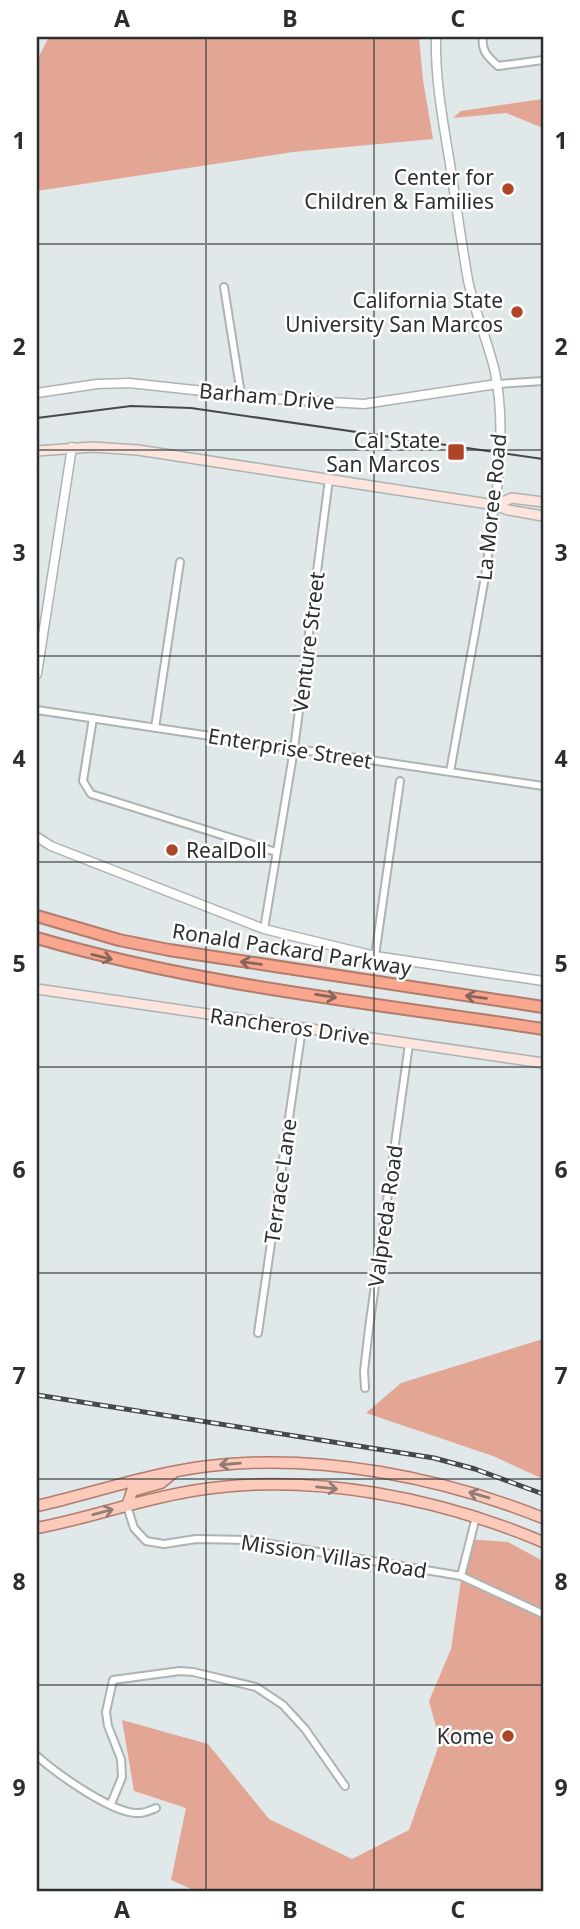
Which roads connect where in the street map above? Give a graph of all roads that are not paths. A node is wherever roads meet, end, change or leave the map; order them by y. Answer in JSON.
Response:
{"nodes":[{"id":1,"x":436,"y":37,"type":"edge"},
{"id":2,"x":483,"y":37,"type":"edge"},
{"id":3,"x":543,"y":60,"type":"edge"},
{"id":4,"x":224,"y":287,"type":"dead end"},
{"id":5,"x":543,"y":381,"type":"edge"},
{"id":6,"x":497,"y":384,"type":"junction"},
{"id":7,"x":37,"y":393,"type":"edge"},
{"id":8,"x":241,"y":394,"type":"junction"},
{"id":9,"x":72,"y":447,"type":"junction"},
{"id":10,"x":37,"y":451,"type":"edge"},
{"id":11,"x":329,"y":479,"type":"junction"},
{"id":12,"x":543,"y":502,"type":"edge"},
{"id":13,"x":495,"y":505,"type":"junction"},
{"id":14,"x":543,"y":516,"type":"edge"},
{"id":15,"x":180,"y":562,"type":"dead end"},
{"id":16,"x":37,"y":674,"type":"edge"},
{"id":17,"x":37,"y":709,"type":"edge"},
{"id":18,"x":93,"y":718,"type":"junction"},
{"id":19,"x":155,"y":728,"type":"junction"},
{"id":20,"x":294,"y":749,"type":"junction"},
{"id":21,"x":450,"y":772,"type":"junction"},
{"id":22,"x":400,"y":781,"type":"dead end"},
{"id":23,"x":543,"y":786,"type":"edge"},
{"id":24,"x":37,"y":837,"type":"edge"},
{"id":25,"x":276,"y":852,"type":"junction"},
{"id":26,"x":37,"y":916,"type":"edge"},
{"id":27,"x":264,"y":929,"type":"junction"},
{"id":28,"x":37,"y":938,"type":"edge"},
{"id":29,"x":374,"y":956,"type":"junction"},
{"id":30,"x":543,"y":981,"type":"edge"},
{"id":31,"x":37,"y":989,"type":"edge"},
{"id":32,"x":543,"y":1007,"type":"edge"},
{"id":33,"x":302,"y":1028,"type":"junction"},
{"id":34,"x":543,"y":1029,"type":"edge"},
{"id":35,"x":409,"y":1044,"type":"junction"},
{"id":36,"x":543,"y":1063,"type":"edge"},
{"id":37,"x":258,"y":1333,"type":"dead end"},
{"id":38,"x":365,"y":1388,"type":"dead end"},
{"id":39,"x":175,"y":1471,"type":"junction"},
{"id":40,"x":37,"y":1506,"type":"edge"},
{"id":41,"x":127,"y":1506,"type":"junction"},
{"id":42,"x":475,"y":1517,"type":"junction"},
{"id":43,"x":543,"y":1518,"type":"edge"},
{"id":44,"x":37,"y":1528,"type":"edge"},
{"id":45,"x":543,"y":1542,"type":"edge"},
{"id":46,"x":461,"y":1576,"type":"junction"},
{"id":47,"x":543,"y":1614,"type":"edge"},
{"id":48,"x":37,"y":1756,"type":"edge"},
{"id":49,"x":345,"y":1786,"type":"dead end"},
{"id":50,"x":111,"y":1804,"type":"junction"},
{"id":51,"x":156,"y":1808,"type":"dead end"}],
"edges":[{"from":1,"to":6,"type":"street","name":"La Moree Road"},
{"from":2,"to":3,"type":"street"},
{"from":4,"to":8,"type":"street"},
{"from":5,"to":6,"type":"street"},
{"from":6,"to":8,"type":"street","name":"Barham Drive"},
{"from":6,"to":13,"type":"street","name":"La Moree Road"},
{"from":7,"to":8,"type":"street","name":"Barham Drive"},
{"from":9,"to":10,"type":"main road"},
{"from":9,"to":11,"type":"main road"},
{"from":9,"to":16,"type":"street"},
{"from":11,"to":13,"type":"main road"},
{"from":11,"to":20,"type":"street","name":"Venture Street"},
{"from":12,"to":13,"type":"main road"},
{"from":13,"to":14,"type":"main road"},
{"from":13,"to":21,"type":"street","name":"La Moree Road"},
{"from":15,"to":19,"type":"street"},
{"from":17,"to":18,"type":"street","name":"Enterprise Street"},
{"from":18,"to":19,"type":"street","name":"Enterprise Street"},
{"from":18,"to":25,"type":"street"},
{"from":19,"to":20,"type":"street","name":"Enterprise Street"},
{"from":20,"to":21,"type":"street","name":"Enterprise Street"},
{"from":20,"to":25,"type":"street","name":"Venture Street"},
{"from":21,"to":23,"type":"street","name":"Enterprise Street"},
{"from":22,"to":29,"type":"street"},
{"from":24,"to":27,"type":"street"},
{"from":25,"to":27,"type":"street","name":"Venture Street"},
{"from":32,"to":26,"type":"highway","name":"Ronald Packard Parkway","one_way":true},
{"from":27,"to":29,"type":"street"},
{"from":28,"to":34,"type":"highway","name":"Ronald Packard Parkway","one_way":true},
{"from":29,"to":30,"type":"street"},
{"from":31,"to":33,"type":"main road","name":"Rancheros Drive"},
{"from":33,"to":35,"type":"main road","name":"Rancheros Drive"},
{"from":33,"to":37,"type":"street","name":"Terrace Lane"},
{"from":35,"to":36,"type":"main road","name":"Rancheros Drive"},
{"from":35,"to":38,"type":"street","name":"Valpreda Road"},
{"from":39,"to":40,"type":"main road"},
{"from":39,"to":41,"type":"main road"},
{"from":43,"to":39,"type":"main road","one_way":true},
{"from":41,"to":42,"type":"main road","one_way":true},
{"from":44,"to":41,"type":"main road","one_way":true},
{"from":41,"to":46,"type":"street","name":"Mission Villas Road"},
{"from":42,"to":45,"type":"main road"},
{"from":42,"to":46,"type":"street"},
{"from":46,"to":47,"type":"street"},
{"from":48,"to":50,"type":"street"},
{"from":49,"to":50,"type":"street"},
{"from":50,"to":51,"type":"street"}]}
